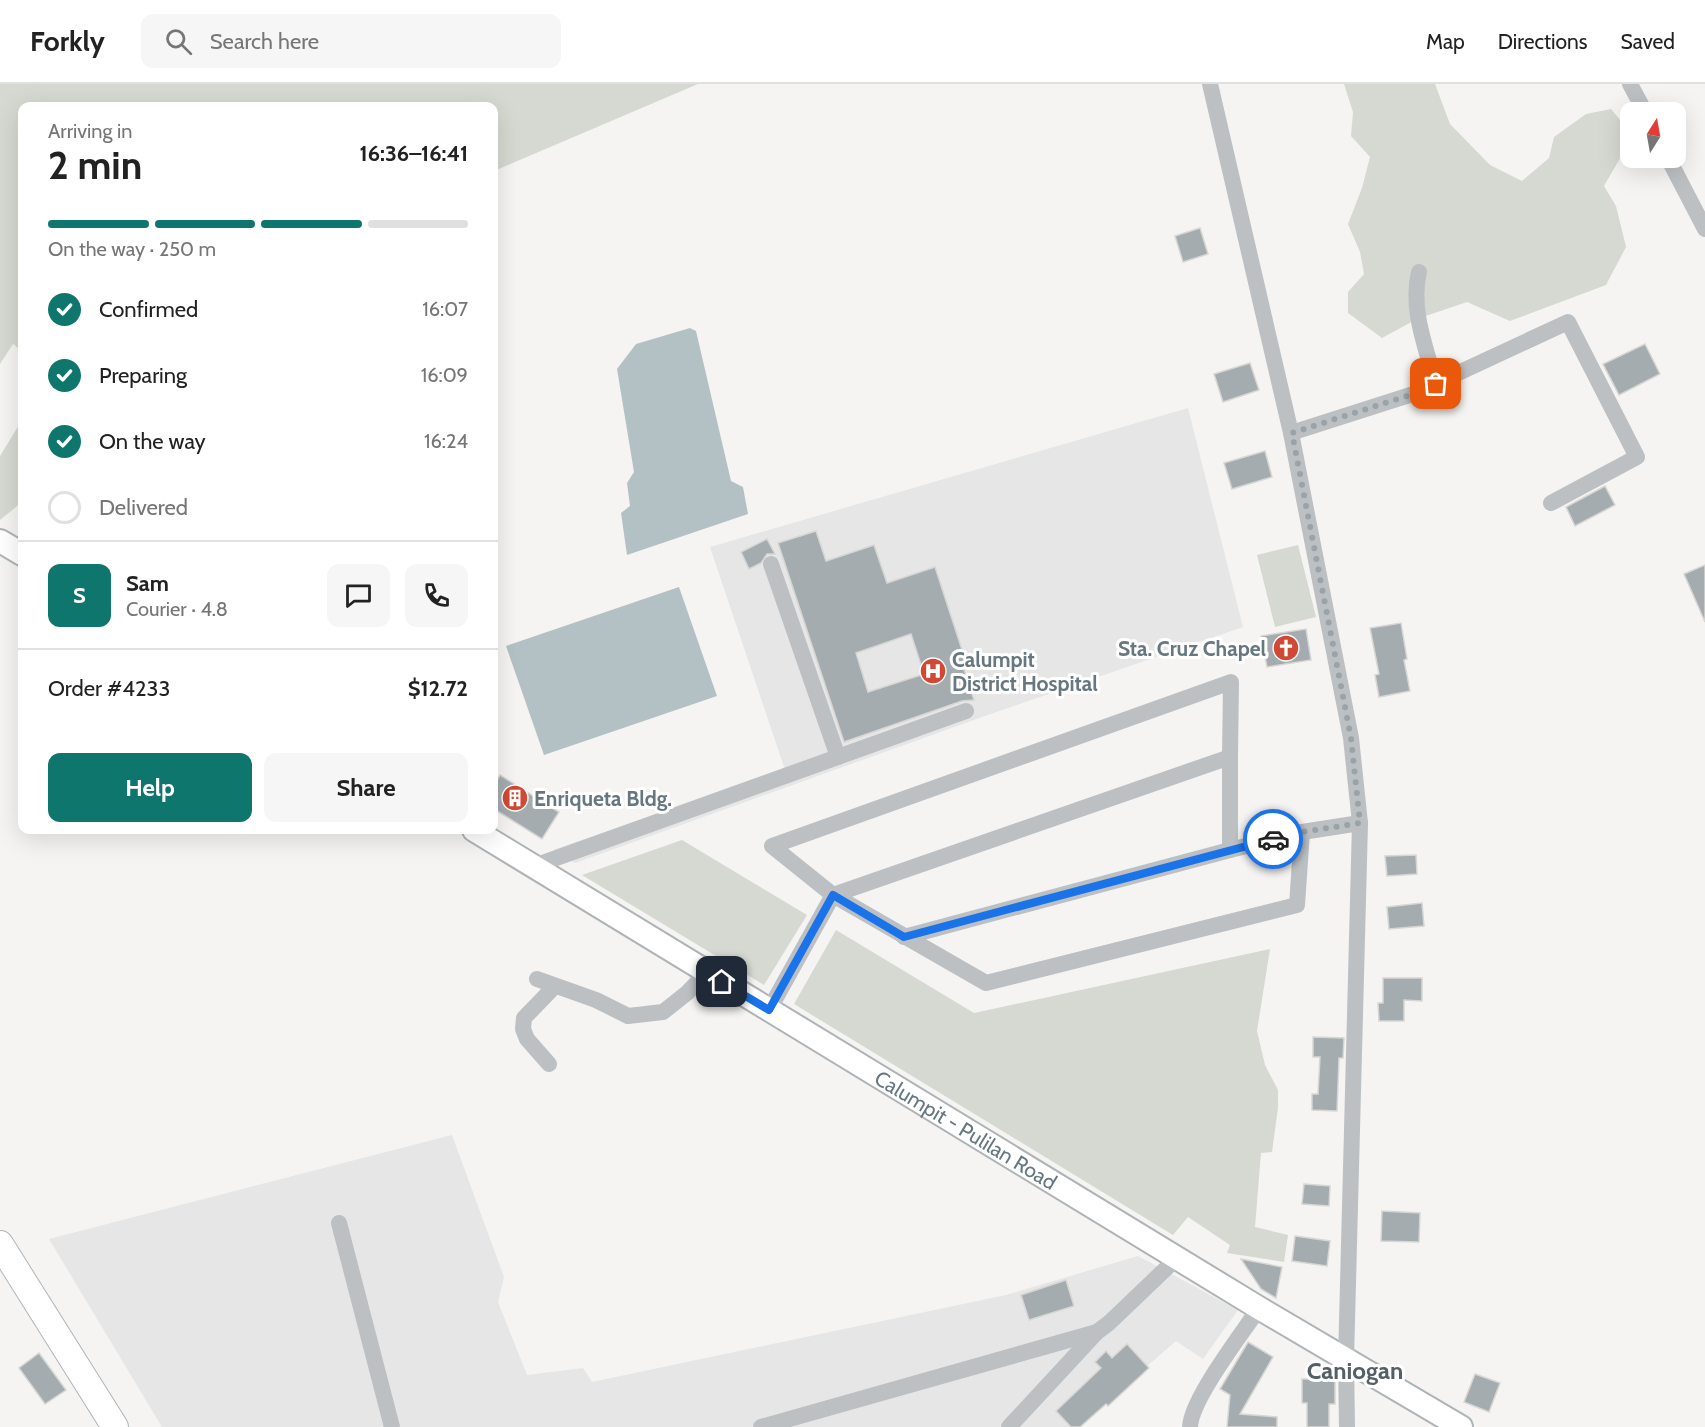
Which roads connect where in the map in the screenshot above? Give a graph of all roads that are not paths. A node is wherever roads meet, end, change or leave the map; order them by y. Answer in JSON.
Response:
{"nodes":[{"id":1,"x":1210,"y":84,"type":"edge"},
{"id":2,"x":1630,"y":84,"type":"edge"},
{"id":3,"x":1640,"y":102,"type":"edge"},
{"id":4,"x":1673,"y":168,"type":"edge"},
{"id":5,"x":1705,"y":229,"type":"edge"},
{"id":6,"x":1419,"y":272,"type":"dead end"},
{"id":7,"x":1436,"y":384,"type":"junction"},
{"id":8,"x":1292,"y":433,"type":"junction"},
{"id":9,"x":1551,"y":503,"type":"dead end"},
{"id":10,"x":0,"y":541,"type":"edge"},
{"id":11,"x":18,"y":552,"type":"edge"},
{"id":12,"x":771,"y":564,"type":"dead end"},
{"id":13,"x":966,"y":711,"type":"dead end"},
{"id":14,"x":838,"y":757,"type":"junction"},
{"id":15,"x":1230,"y":757,"type":"junction"},
{"id":16,"x":1360,"y":823,"type":"junction"},
{"id":17,"x":1302,"y":832,"type":"junction"},
{"id":18,"x":481,"y":834,"type":"edge"},
{"id":19,"x":1230,"y":850,"type":"junction"},
{"id":20,"x":534,"y":866,"type":"junction"},
{"id":21,"x":833,"y":895,"type":"junction"},
{"id":22,"x":904,"y":937,"type":"junction"},
{"id":23,"x":706,"y":972,"type":"junction"},
{"id":24,"x":537,"y":979,"type":"dead end"},
{"id":25,"x":555,"y":986,"type":"junction"},
{"id":26,"x":769,"y":1010,"type":"junction"},
{"id":27,"x":549,"y":1064,"type":"dead end"},
{"id":28,"x":339,"y":1223,"type":"dead end"},
{"id":29,"x":6,"y":1254,"type":"edge"},
{"id":30,"x":1177,"y":1258,"type":"junction"},
{"id":31,"x":1259,"y":1308,"type":"junction"},
{"id":32,"x":1097,"y":1332,"type":"junction"},
{"id":33,"x":1346,"y":1360,"type":"junction"},
{"id":34,"x":815,"y":1419,"type":"edge"},
{"id":35,"x":115,"y":1427,"type":"edge"},
{"id":36,"x":392,"y":1427,"type":"edge"},
{"id":37,"x":760,"y":1427,"type":"edge"},
{"id":38,"x":1009,"y":1427,"type":"edge"},
{"id":39,"x":1190,"y":1427,"type":"edge"},
{"id":40,"x":1347,"y":1427,"type":"edge"},
{"id":41,"x":1461,"y":1427,"type":"edge"}],
"edges":[{"from":1,"to":8,"type":"street"},
{"from":2,"to":3,"type":"street"},
{"from":4,"to":5,"type":"street"},
{"from":6,"to":7,"type":"street"},
{"from":7,"to":8,"type":"street"},
{"from":7,"to":9,"type":"street"},
{"from":8,"to":16,"type":"street"},
{"from":10,"to":11,"type":"main road"},
{"from":12,"to":14,"type":"street"},
{"from":13,"to":14,"type":"street"},
{"from":14,"to":20,"type":"street"},
{"from":15,"to":19,"type":"street"},
{"from":15,"to":21,"type":"street"},
{"from":15,"to":21,"type":"street"},
{"from":16,"to":17,"type":"street"},
{"from":16,"to":33,"type":"street"},
{"from":17,"to":19,"type":"street"},
{"from":17,"to":22,"type":"street"},
{"from":18,"to":20,"type":"main road","name":"Calumpit - Pulilan Road"},
{"from":19,"to":22,"type":"street"},
{"from":20,"to":23,"type":"main road","name":"Calumpit - Pulilan Road"},
{"from":21,"to":22,"type":"street"},
{"from":21,"to":26,"type":"street"},
{"from":23,"to":25,"type":"street"},
{"from":23,"to":26,"type":"main road","name":"Calumpit - Pulilan Road"},
{"from":24,"to":25,"type":"street"},
{"from":25,"to":27,"type":"street"},
{"from":26,"to":30,"type":"main road","name":"Calumpit - Pulilan Road"},
{"from":28,"to":36,"type":"street"},
{"from":29,"to":35,"type":"highway"},
{"from":30,"to":31,"type":"main road","name":"Calumpit - Pulilan Road"},
{"from":30,"to":32,"type":"street"},
{"from":31,"to":33,"type":"main road","name":"Calumpit - Pulilan Road"},
{"from":31,"to":39,"type":"street"},
{"from":32,"to":34,"type":"street"},
{"from":32,"to":38,"type":"street"},
{"from":33,"to":40,"type":"street"},
{"from":33,"to":41,"type":"main road","name":"Calumpit - Pulilan Road"},
{"from":34,"to":37,"type":"street"}]}
